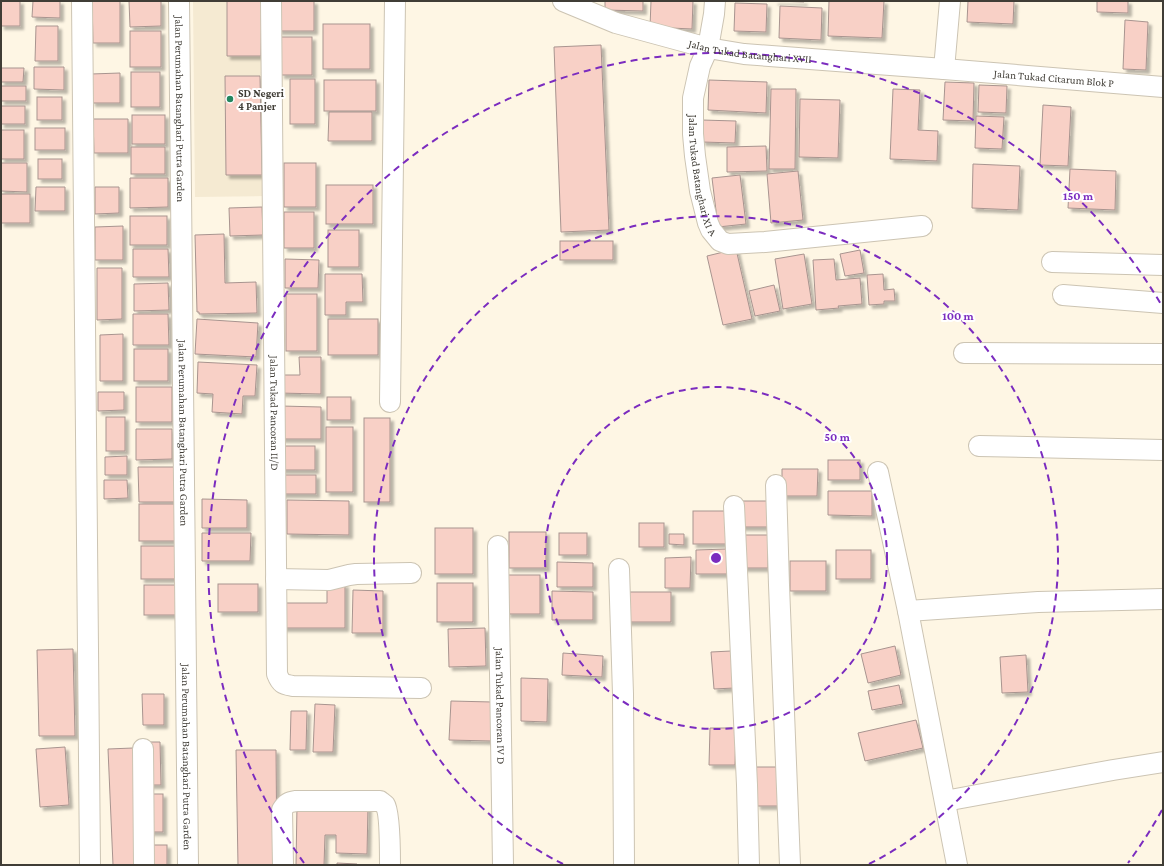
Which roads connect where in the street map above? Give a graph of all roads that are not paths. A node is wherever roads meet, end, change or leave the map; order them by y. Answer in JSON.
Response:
{"nodes":[{"id":1,"x":82,"y":1,"type":"edge"},
{"id":2,"x":179,"y":1,"type":"edge"},
{"id":3,"x":271,"y":1,"type":"edge"},
{"id":4,"x":395,"y":1,"type":"edge"},
{"id":5,"x":563,"y":1,"type":"edge"},
{"id":6,"x":715,"y":1,"type":"edge"},
{"id":7,"x":950,"y":1,"type":"edge"},
{"id":8,"x":708,"y":48,"type":"junction"},
{"id":9,"x":944,"y":69,"type":"junction"},
{"id":10,"x":1163,"y":87,"type":"edge"},
{"id":11,"x":922,"y":226,"type":"dead end"},
{"id":12,"x":1052,"y":262,"type":"dead end"},
{"id":13,"x":1163,"y":265,"type":"edge"},
{"id":14,"x":1063,"y":295,"type":"dead end"},
{"id":15,"x":1163,"y":303,"type":"edge"},
{"id":16,"x":964,"y":353,"type":"dead end"},
{"id":17,"x":1163,"y":354,"type":"edge"},
{"id":18,"x":390,"y":402,"type":"dead end"},
{"id":19,"x":979,"y":446,"type":"dead end"},
{"id":20,"x":1163,"y":450,"type":"edge"},
{"id":21,"x":878,"y":472,"type":"dead end"},
{"id":22,"x":776,"y":485,"type":"dead end"},
{"id":23,"x":734,"y":506,"type":"dead end"},
{"id":24,"x":498,"y":546,"type":"dead end"},
{"id":25,"x":618,"y":569,"type":"dead end"},
{"id":26,"x":411,"y":573,"type":"dead end"},
{"id":27,"x":276,"y":580,"type":"junction"},
{"id":28,"x":1162,"y":599,"type":"edge"},
{"id":29,"x":908,"y":611,"type":"junction"},
{"id":30,"x":421,"y":688,"type":"dead end"},
{"id":31,"x":143,"y":749,"type":"dead end"},
{"id":32,"x":1163,"y":762,"type":"edge"},
{"id":33,"x":945,"y":801,"type":"junction"},
{"id":34,"x":90,"y":865,"type":"edge"},
{"id":35,"x":144,"y":865,"type":"edge"},
{"id":36,"x":188,"y":865,"type":"edge"},
{"id":37,"x":283,"y":865,"type":"edge"},
{"id":38,"x":390,"y":865,"type":"edge"},
{"id":39,"x":503,"y":865,"type":"edge"},
{"id":40,"x":624,"y":865,"type":"edge"},
{"id":41,"x":749,"y":865,"type":"edge"},
{"id":42,"x":790,"y":865,"type":"edge"},
{"id":43,"x":957,"y":865,"type":"edge"}],
"edges":[{"from":1,"to":34,"type":"street"},
{"from":2,"to":36,"type":"street","name":"Jalan Perumahan Batanghari Putra Garden"},
{"from":3,"to":27,"type":"street","name":"Jalan Tukad Pancoran II/D"},
{"from":4,"to":18,"type":"street"},
{"from":5,"to":8,"type":"street","name":"Jalan Tukad Batanghari XVII"},
{"from":6,"to":8,"type":"street","name":"Jalan Tukad Batanghari XI A"},
{"from":7,"to":9,"type":"street"},
{"from":8,"to":9,"type":"street","name":"Jalan Tukad Batanghari XVII"},
{"from":8,"to":11,"type":"street","name":"Jalan Tukad Batanghari XI A"},
{"from":9,"to":10,"type":"street","name":"Jalan Tukad Citarum Blok P"},
{"from":12,"to":13,"type":"street"},
{"from":14,"to":15,"type":"street"},
{"from":16,"to":17,"type":"street"},
{"from":19,"to":20,"type":"street"},
{"from":21,"to":29,"type":"street"},
{"from":22,"to":42,"type":"street"},
{"from":23,"to":41,"type":"street"},
{"from":24,"to":39,"type":"street","name":"Jalan Tukad Pancoran IV D"},
{"from":25,"to":40,"type":"street"},
{"from":26,"to":27,"type":"street"},
{"from":27,"to":30,"type":"street","name":"Jalan Tukad Pancoran II/D"},
{"from":28,"to":29,"type":"street"},
{"from":29,"to":33,"type":"street"},
{"from":31,"to":35,"type":"street"},
{"from":32,"to":33,"type":"street"},
{"from":33,"to":43,"type":"street"},
{"from":37,"to":38,"type":"street"}]}
